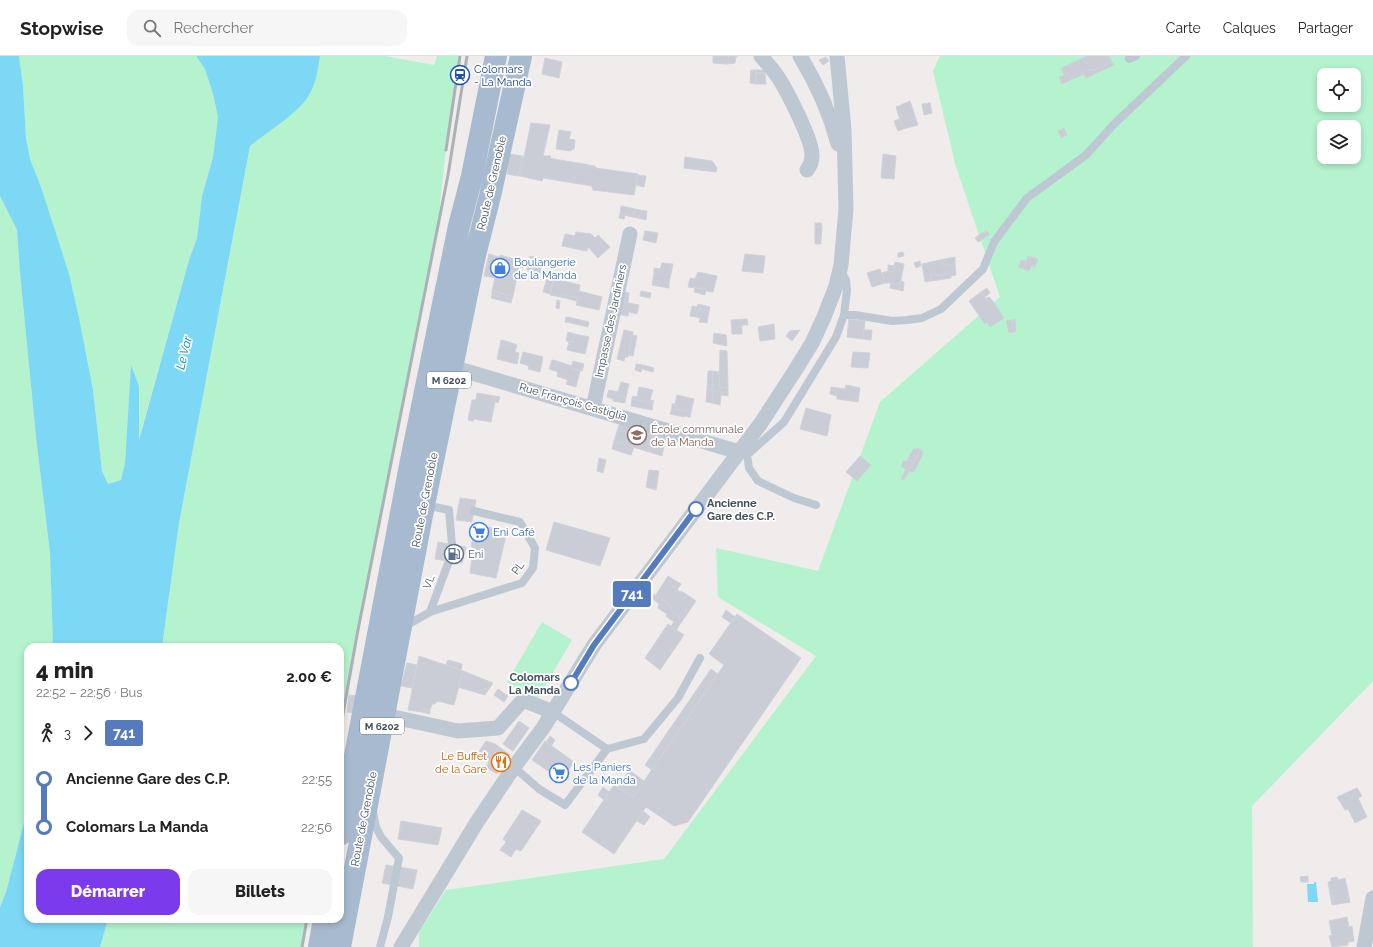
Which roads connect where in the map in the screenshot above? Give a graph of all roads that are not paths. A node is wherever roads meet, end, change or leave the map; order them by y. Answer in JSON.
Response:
{"nodes":[{"id":1,"x":485,"y":56,"type":"edge"},
{"id":2,"x":496,"y":56,"type":"edge"},
{"id":3,"x":509,"y":56,"type":"edge"},
{"id":4,"x":520,"y":56,"type":"edge"},
{"id":5,"x":761,"y":56,"type":"edge"},
{"id":6,"x":800,"y":56,"type":"edge"},
{"id":7,"x":837,"y":56,"type":"edge"},
{"id":8,"x":1186,"y":56,"type":"edge"},
{"id":9,"x":839,"y":80,"type":"junction"},
{"id":10,"x":819,"y":91,"type":"junction"},
{"id":11,"x":807,"y":170,"type":"dead end"},
{"id":12,"x":845,"y":183,"type":"junction"},
{"id":13,"x":459,"y":226,"type":"junction"},
{"id":14,"x":630,"y":234,"type":"dead end"},
{"id":15,"x":475,"y":255,"type":"junction"},
{"id":16,"x":840,"y":271,"type":"junction"},
{"id":17,"x":844,"y":315,"type":"junction"},
{"id":18,"x":452,"y":367,"type":"junction"},
{"id":19,"x":593,"y":408,"type":"junction"},
{"id":20,"x":743,"y":453,"type":"junction"},
{"id":21,"x":424,"y":505,"type":"junction"},
{"id":22,"x":816,"y":505,"type":"dead end"},
{"id":23,"x":458,"y":509,"type":"dead end"},
{"id":24,"x":449,"y":510,"type":"junction"},
{"id":25,"x":474,"y":511,"type":"dead end"},
{"id":26,"x":452,"y":545,"type":"dead end"},
{"id":27,"x":449,"y":561,"type":"dead end"},
{"id":28,"x":430,"y":612,"type":"junction"},
{"id":29,"x":400,"y":630,"type":"junction"},
{"id":30,"x":700,"y":658,"type":"dead end"},
{"id":31,"x":553,"y":712,"type":"junction"},
{"id":32,"x":384,"y":715,"type":"junction"},
{"id":33,"x":607,"y":749,"type":"junction"},
{"id":34,"x":514,"y":767,"type":"junction"},
{"id":35,"x":368,"y":796,"type":"junction"},
{"id":36,"x":344,"y":814,"type":"edge"},
{"id":37,"x":1373,"y":898,"type":"edge"},
{"id":38,"x":323,"y":923,"type":"edge"},
{"id":39,"x":319,"y":947,"type":"edge"},
{"id":40,"x":340,"y":947,"type":"edge"},
{"id":41,"x":380,"y":947,"type":"edge"},
{"id":42,"x":400,"y":947,"type":"edge"},
{"id":43,"x":1364,"y":947,"type":"edge"}],
"edges":[{"from":1,"to":13,"type":"main road","number":"M 6202"},
{"from":2,"to":13,"type":"main road","name":"Route de Grenoble","number":"M 6202"},
{"from":3,"to":15,"type":"main road","number":"M 6202"},
{"from":4,"to":15,"type":"main road","name":"Route de Grenoble","number":"M 6202"},
{"from":5,"to":11,"type":"street"},
{"from":6,"to":10,"type":"street"},
{"from":7,"to":9,"type":"street"},
{"from":8,"to":17,"type":"lane"},
{"from":9,"to":10,"type":"street"},
{"from":9,"to":12,"type":"street"},
{"from":10,"to":12,"type":"street"},
{"from":12,"to":16,"type":"street"},
{"from":13,"to":36,"type":"main road","name":"Route de Grenoble","number":"M 6202"},
{"from":14,"to":19,"type":"street","name":"Impasse des Jardiniers"},
{"from":15,"to":18,"type":"main road","name":"Route de Grenoble","number":"M 6202"},
{"from":16,"to":17,"type":"lane"},
{"from":16,"to":20,"type":"street"},
{"from":17,"to":20,"type":"lane"},
{"from":18,"to":19,"type":"street","name":"Rue François Castiglia"},
{"from":18,"to":21,"type":"main road","name":"Route de Grenoble","number":"M 6202"},
{"from":19,"to":20,"type":"street","name":"Rue François Castiglia"},
{"from":20,"to":22,"type":"lane"},
{"from":20,"to":31,"type":"street"},
{"from":21,"to":24,"type":"lane"},
{"from":21,"to":29,"type":"main road","name":"Route de Grenoble","number":"M 6202"},
{"from":23,"to":24,"type":"lane"},
{"from":24,"to":26,"type":"lane"},
{"from":25,"to":28,"type":"lane","name":"PL"},
{"from":27,"to":28,"type":"lane","name":"VL"},
{"from":28,"to":29,"type":"lane","name":"PL"},
{"from":29,"to":32,"type":"main road","name":"Route de Grenoble","number":"M 6202"},
{"from":30,"to":33,"type":"lane"},
{"from":31,"to":32,"type":"street"},
{"from":31,"to":33,"type":"lane"},
{"from":31,"to":34,"type":"street"},
{"from":32,"to":35,"type":"main road","name":"Route de Grenoble","number":"M 6202"},
{"from":33,"to":34,"type":"lane"},
{"from":34,"to":42,"type":"street"},
{"from":35,"to":40,"type":"main road","name":"Route de Grenoble","number":"M 6202"},
{"from":35,"to":41,"type":"lane"},
{"from":37,"to":43,"type":"street"},
{"from":38,"to":39,"type":"main road"}]}
